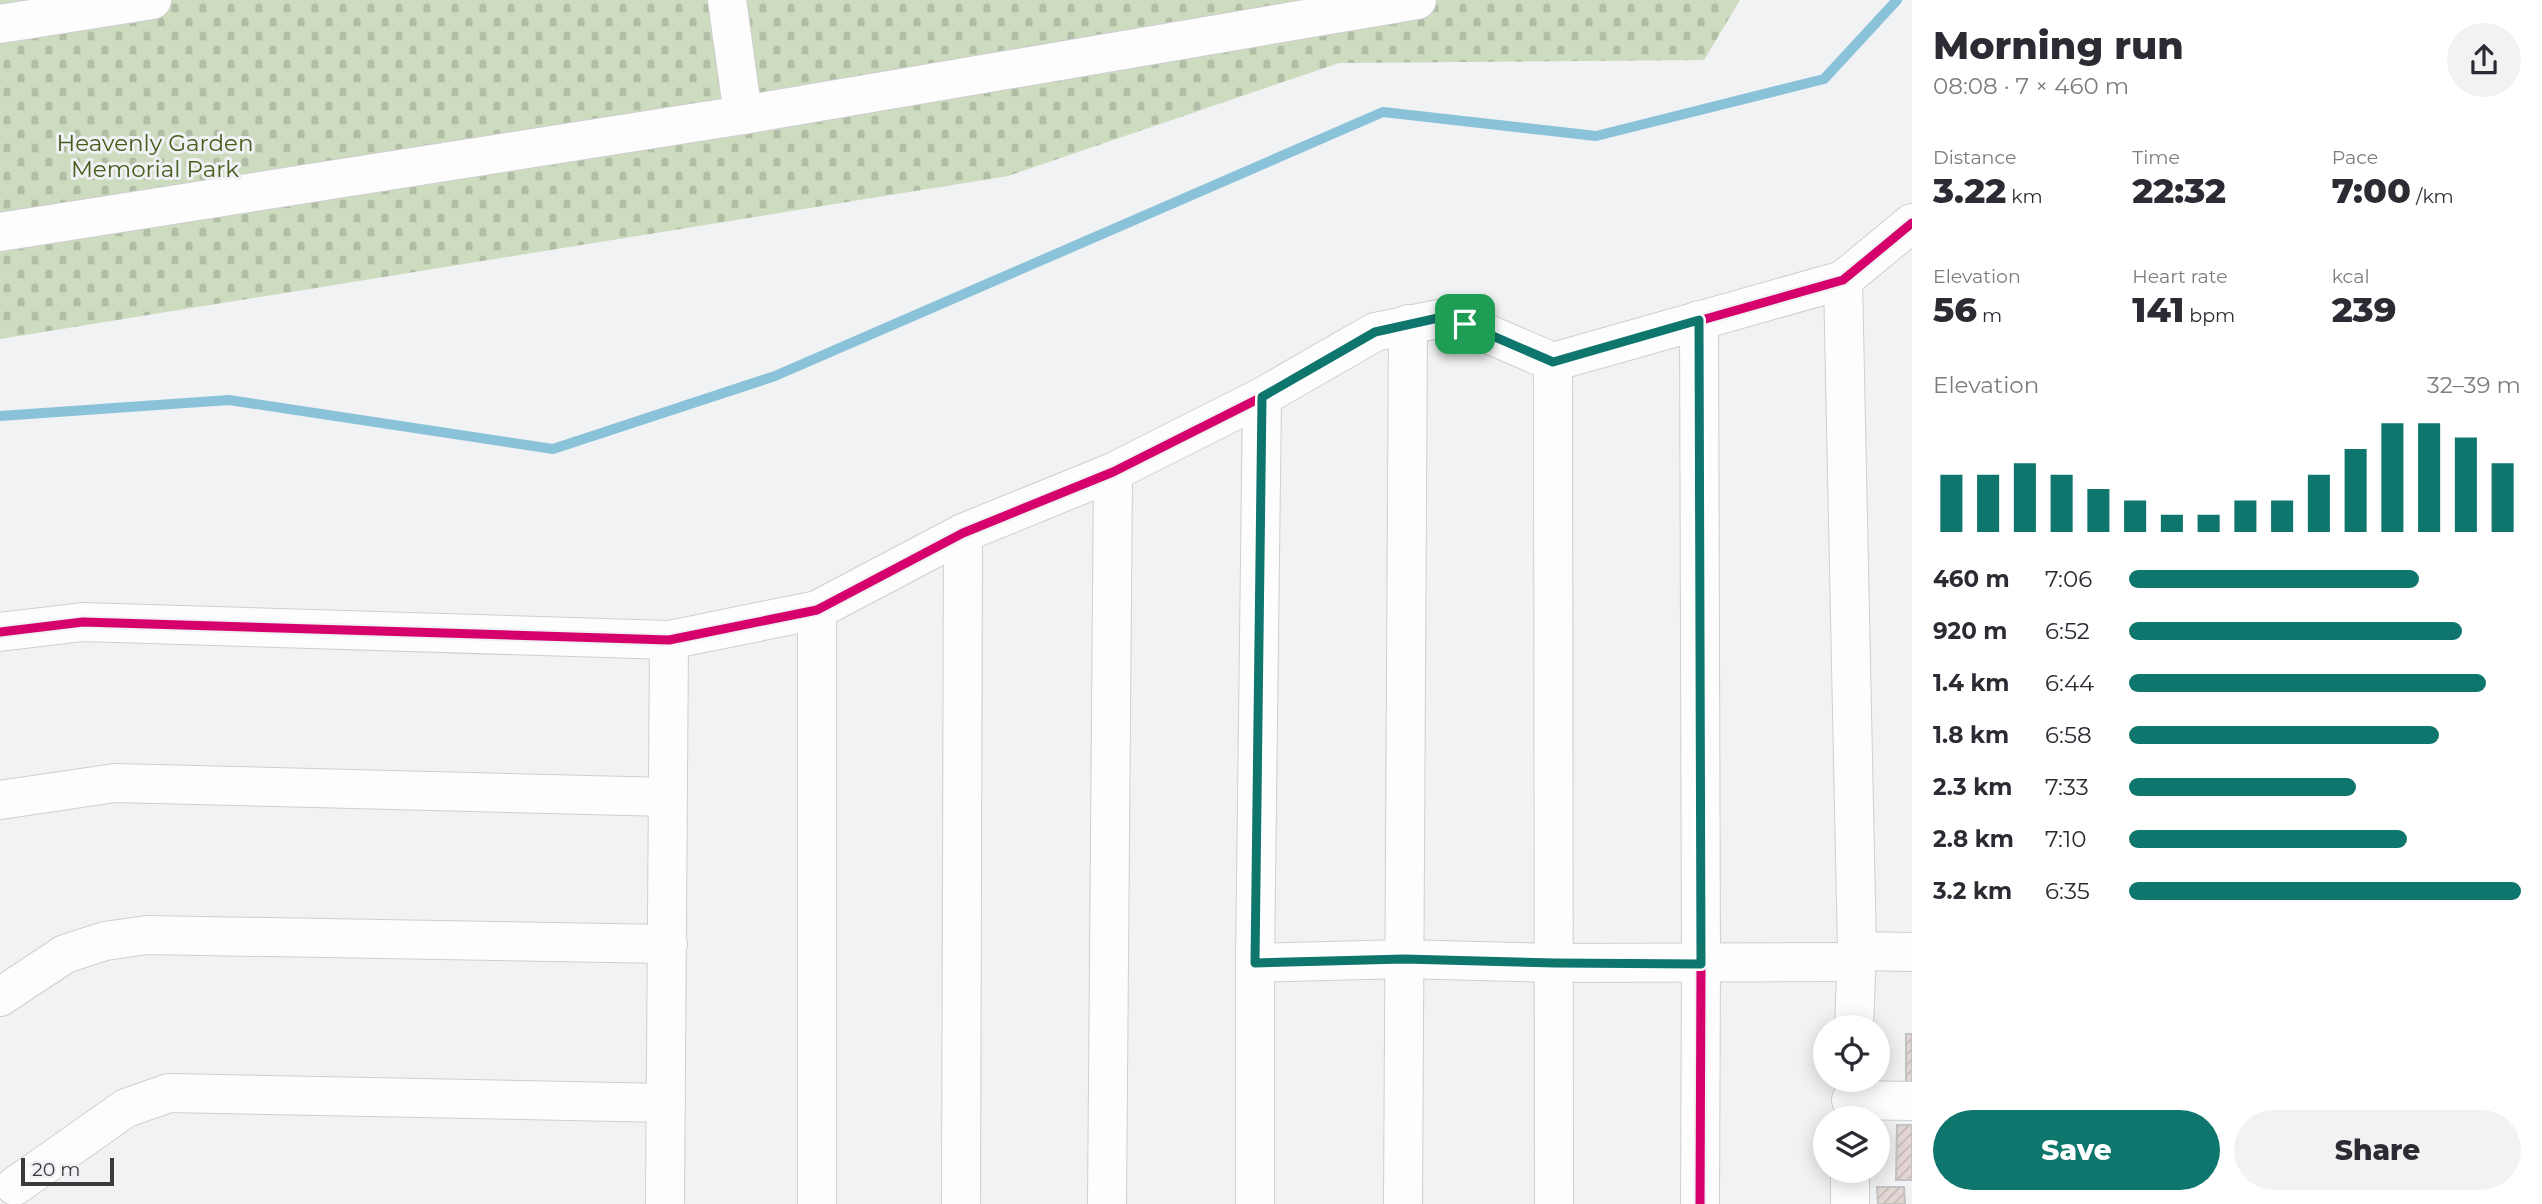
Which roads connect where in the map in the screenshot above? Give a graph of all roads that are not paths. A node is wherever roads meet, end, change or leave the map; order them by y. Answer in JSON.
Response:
{"nodes":[{"id":1,"x":152,"y":0,"type":"edge"},
{"id":2,"x":727,"y":0,"type":"edge"},
{"id":3,"x":1417,"y":0,"type":"edge"},
{"id":4,"x":0,"y":24,"type":"edge"},
{"id":5,"x":743,"y":115,"type":"junction"},
{"id":6,"x":1912,"y":223,"type":"edge"},
{"id":7,"x":0,"y":232,"type":"edge"},
{"id":8,"x":1843,"y":280,"type":"junction"},
{"id":9,"x":1699,"y":320,"type":"junction"},
{"id":10,"x":1408,"y":324,"type":"junction"},
{"id":11,"x":1553,"y":362,"type":"junction"},
{"id":12,"x":1262,"y":397,"type":"junction"},
{"id":13,"x":1113,"y":472,"type":"junction"},
{"id":14,"x":963,"y":533,"type":"junction"},
{"id":15,"x":817,"y":610,"type":"junction"},
{"id":16,"x":0,"y":632,"type":"edge"},
{"id":17,"x":669,"y":640,"type":"junction"},
{"id":18,"x":667,"y":797,"type":"junction"},
{"id":19,"x":0,"y":800,"type":"edge"},
{"id":20,"x":668,"y":944,"type":"junction"},
{"id":21,"x":1912,"y":952,"type":"edge"},
{"id":22,"x":1857,"y":957,"type":"junction"},
{"id":23,"x":1404,"y":959,"type":"junction"},
{"id":24,"x":1255,"y":963,"type":"junction"},
{"id":25,"x":1555,"y":963,"type":"junction"},
{"id":26,"x":1701,"y":964,"type":"junction"},
{"id":27,"x":0,"y":997,"type":"edge"},
{"id":28,"x":1855,"y":1015,"type":"edge"},
{"id":29,"x":1851,"y":1099,"type":"edge"},
{"id":30,"x":1912,"y":1101,"type":"edge"},
{"id":31,"x":666,"y":1103,"type":"junction"},
{"id":32,"x":13,"y":1183,"type":"edge"},
{"id":33,"x":1850,"y":1183,"type":"edge"},
{"id":34,"x":665,"y":1204,"type":"edge"},
{"id":35,"x":817,"y":1204,"type":"edge"},
{"id":36,"x":961,"y":1204,"type":"edge"},
{"id":37,"x":1107,"y":1204,"type":"edge"},
{"id":38,"x":1255,"y":1204,"type":"edge"},
{"id":39,"x":1403,"y":1204,"type":"edge"},
{"id":40,"x":1554,"y":1204,"type":"edge"},
{"id":41,"x":1700,"y":1204,"type":"edge"},
{"id":42,"x":1850,"y":1204,"type":"edge"}],
"edges":[{"from":1,"to":4,"type":"street"},
{"from":2,"to":5,"type":"street"},
{"from":3,"to":5,"type":"street"},
{"from":5,"to":7,"type":"street"},
{"from":6,"to":8,"type":"street"},
{"from":8,"to":9,"type":"street"},
{"from":8,"to":22,"type":"street"},
{"from":9,"to":11,"type":"street"},
{"from":9,"to":26,"type":"street"},
{"from":10,"to":11,"type":"street"},
{"from":10,"to":12,"type":"street"},
{"from":10,"to":23,"type":"street"},
{"from":11,"to":25,"type":"street"},
{"from":12,"to":13,"type":"street"},
{"from":12,"to":24,"type":"street"},
{"from":13,"to":14,"type":"street"},
{"from":13,"to":37,"type":"street"},
{"from":14,"to":15,"type":"street"},
{"from":14,"to":36,"type":"street"},
{"from":15,"to":17,"type":"street"},
{"from":15,"to":35,"type":"street"},
{"from":16,"to":17,"type":"street"},
{"from":17,"to":18,"type":"street"},
{"from":18,"to":19,"type":"street"},
{"from":18,"to":20,"type":"street"},
{"from":20,"to":27,"type":"street"},
{"from":20,"to":31,"type":"street"},
{"from":21,"to":22,"type":"street"},
{"from":22,"to":26,"type":"street"},
{"from":22,"to":28,"type":"street"},
{"from":23,"to":24,"type":"street"},
{"from":23,"to":25,"type":"street"},
{"from":23,"to":39,"type":"street"},
{"from":24,"to":38,"type":"street"},
{"from":25,"to":26,"type":"street"},
{"from":25,"to":40,"type":"street"},
{"from":26,"to":41,"type":"street"},
{"from":29,"to":30,"type":"street"},
{"from":31,"to":32,"type":"street"},
{"from":31,"to":34,"type":"street"},
{"from":33,"to":42,"type":"street"}]}
